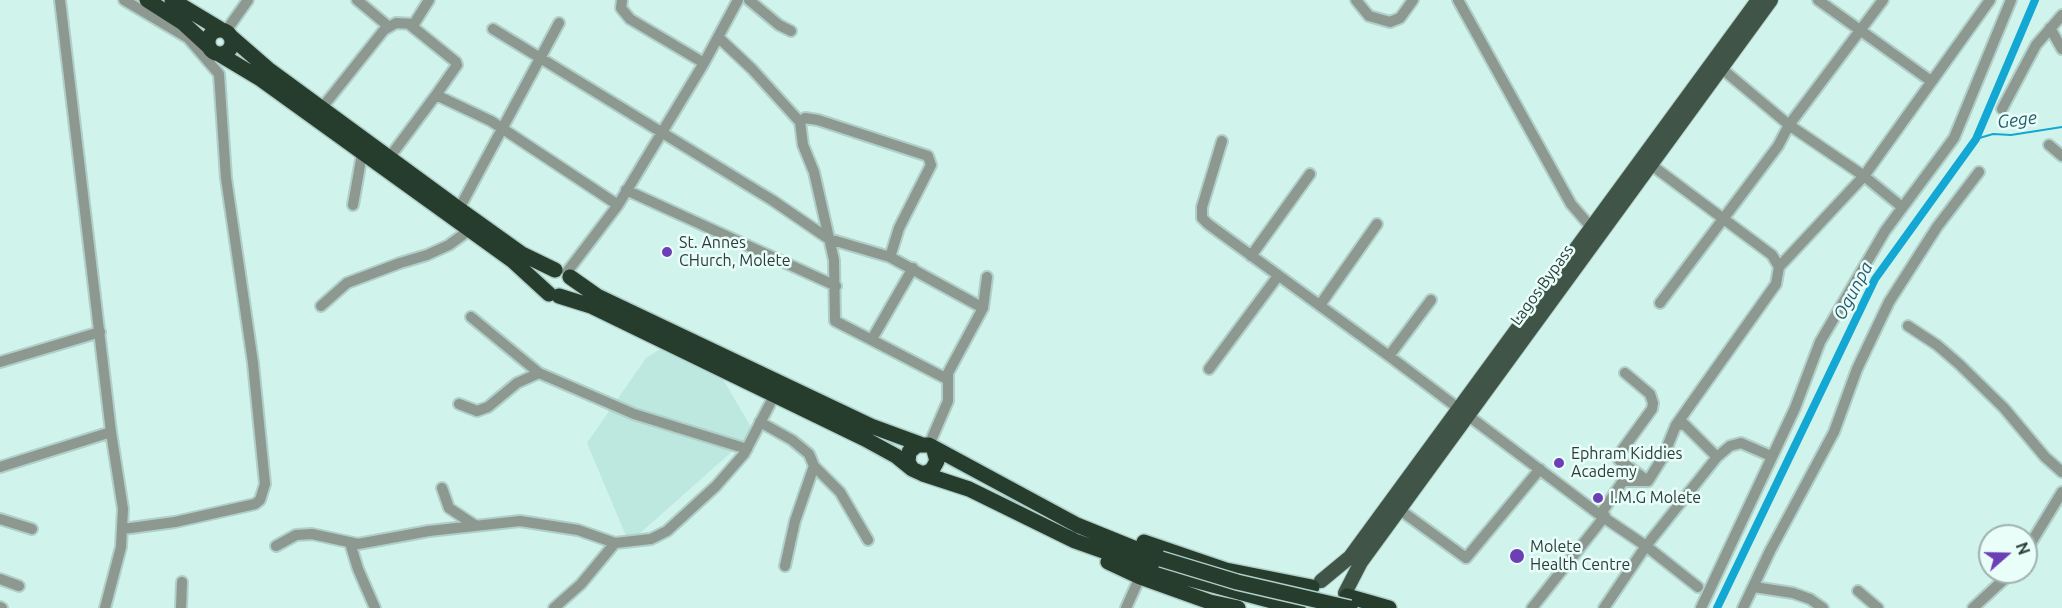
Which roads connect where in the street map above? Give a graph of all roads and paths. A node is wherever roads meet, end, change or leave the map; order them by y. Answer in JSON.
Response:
{"nodes":[{"id":1,"x":60,"y":0,"type":"edge"},
{"id":2,"x":124,"y":0,"type":"edge"},
{"id":3,"x":147,"y":0,"type":"edge"},
{"id":4,"x":172,"y":0,"type":"edge"},
{"id":5,"x":248,"y":0,"type":"edge"},
{"id":6,"x":357,"y":0,"type":"edge"},
{"id":7,"x":429,"y":0,"type":"edge"},
{"id":8,"x":622,"y":0,"type":"edge"},
{"id":9,"x":738,"y":0,"type":"edge"},
{"id":10,"x":749,"y":0,"type":"edge"},
{"id":11,"x":1356,"y":0,"type":"edge"},
{"id":12,"x":1413,"y":0,"type":"edge"},
{"id":13,"x":1458,"y":0,"type":"edge"},
{"id":14,"x":1758,"y":0,"type":"edge"},
{"id":15,"x":1771,"y":0,"type":"edge"},
{"id":16,"x":1818,"y":0,"type":"edge"},
{"id":17,"x":1884,"y":0,"type":"edge"},
{"id":18,"x":1990,"y":0,"type":"edge"},
{"id":19,"x":2011,"y":0,"type":"edge"},
{"id":20,"x":2062,"y":15,"type":"edge"},
{"id":21,"x":559,"y":23,"type":"dead end"},
{"id":22,"x":409,"y":24,"type":"junction"},
{"id":23,"x":388,"y":26,"type":"junction"},
{"id":24,"x":2050,"y":28,"type":"junction"},
{"id":25,"x":493,"y":29,"type":"dead end"},
{"id":26,"x":791,"y":31,"type":"dead end"},
{"id":27,"x":1861,"y":31,"type":"junction"},
{"id":28,"x":225,"y":32,"type":"junction"},
{"id":29,"x":717,"y":37,"type":"junction"},
{"id":30,"x":2062,"y":49,"type":"edge"},
{"id":31,"x":214,"y":50,"type":"junction"},
{"id":32,"x":540,"y":59,"type":"junction"},
{"id":33,"x":704,"y":63,"type":"junction"},
{"id":34,"x":1721,"y":68,"type":"junction"},
{"id":35,"x":1931,"y":81,"type":"junction"},
{"id":36,"x":436,"y":95,"type":"junction"},
{"id":37,"x":321,"y":109,"type":"junction"},
{"id":38,"x":2002,"y":109,"type":"dead end"},
{"id":39,"x":800,"y":122,"type":"junction"},
{"id":40,"x":1789,"y":125,"type":"junction"},
{"id":41,"x":501,"y":128,"type":"junction"},
{"id":42,"x":660,"y":132,"type":"junction"},
{"id":43,"x":1222,"y":141,"type":"dead end"},
{"id":44,"x":2049,"y":145,"type":"dead end"},
{"id":45,"x":362,"y":154,"type":"junction"},
{"id":46,"x":2062,"y":156,"type":"edge"},
{"id":47,"x":389,"y":158,"type":"junction"},
{"id":48,"x":1650,"y":164,"type":"junction"},
{"id":49,"x":1979,"y":172,"type":"dead end"},
{"id":50,"x":1310,"y":174,"type":"dead end"},
{"id":51,"x":1864,"y":176,"type":"junction"},
{"id":52,"x":627,"y":190,"type":"junction"},
{"id":53,"x":352,"y":205,"type":"dead end"},
{"id":54,"x":618,"y":205,"type":"junction"},
{"id":55,"x":1902,"y":207,"type":"junction"},
{"id":56,"x":459,"y":209,"type":"junction"},
{"id":57,"x":1723,"y":219,"type":"junction"},
{"id":58,"x":1377,"y":224,"type":"dead end"},
{"id":59,"x":1590,"y":226,"type":"junction"},
{"id":60,"x":468,"y":231,"type":"junction"},
{"id":61,"x":829,"y":239,"type":"junction"},
{"id":62,"x":1251,"y":256,"type":"junction"},
{"id":63,"x":890,"y":257,"type":"junction"},
{"id":64,"x":1779,"y":267,"type":"junction"},
{"id":65,"x":913,"y":268,"type":"junction"},
{"id":66,"x":564,"y":273,"type":"junction"},
{"id":67,"x":1278,"y":276,"type":"junction"},
{"id":68,"x":987,"y":277,"type":"dead end"},
{"id":69,"x":836,"y":286,"type":"junction"},
{"id":70,"x":554,"y":295,"type":"junction"},
{"id":71,"x":1431,"y":300,"type":"dead end"},
{"id":72,"x":1660,"y":303,"type":"dead end"},
{"id":73,"x":1320,"y":305,"type":"junction"},
{"id":74,"x":321,"y":306,"type":"dead end"},
{"id":75,"x":983,"y":308,"type":"junction"},
{"id":76,"x":471,"y":317,"type":"dead end"},
{"id":77,"x":1908,"y":326,"type":"dead end"},
{"id":78,"x":100,"y":332,"type":"junction"},
{"id":79,"x":872,"y":339,"type":"junction"},
{"id":80,"x":1389,"y":356,"type":"junction"},
{"id":81,"x":0,"y":362,"type":"edge"},
{"id":82,"x":1209,"y":369,"type":"dead end"},
{"id":83,"x":538,"y":373,"type":"junction"},
{"id":84,"x":1625,"y":373,"type":"dead end"},
{"id":85,"x":947,"y":379,"type":"junction"},
{"id":86,"x":774,"y":396,"type":"junction"},
{"id":87,"x":459,"y":404,"type":"dead end"},
{"id":88,"x":1463,"y":412,"type":"junction"},
{"id":89,"x":760,"y":422,"type":"junction"},
{"id":90,"x":1676,"y":425,"type":"junction"},
{"id":91,"x":111,"y":432,"type":"junction"},
{"id":92,"x":928,"y":447,"type":"junction"},
{"id":93,"x":747,"y":449,"type":"junction"},
{"id":94,"x":1771,"y":456,"type":"junction"},
{"id":95,"x":1717,"y":457,"type":"junction"},
{"id":96,"x":814,"y":466,"type":"junction"},
{"id":97,"x":0,"y":467,"type":"edge"},
{"id":98,"x":1540,"y":469,"type":"junction"},
{"id":99,"x":918,"y":472,"type":"junction"},
{"id":100,"x":2062,"y":472,"type":"edge"},
{"id":101,"x":1648,"y":481,"type":"junction"},
{"id":102,"x":442,"y":488,"type":"dead end"},
{"id":103,"x":2062,"y":492,"type":"edge"},
{"id":104,"x":1400,"y":510,"type":"junction"},
{"id":105,"x":1602,"y":516,"type":"junction"},
{"id":106,"x":0,"y":519,"type":"edge"},
{"id":107,"x":1077,"y":525,"type":"junction"},
{"id":108,"x":476,"y":526,"type":"junction"},
{"id":109,"x":32,"y":529,"type":"dead end"},
{"id":110,"x":123,"y":529,"type":"junction"},
{"id":111,"x":2038,"y":531,"type":"edge"},
{"id":112,"x":868,"y":540,"type":"dead end"},
{"id":113,"x":1076,"y":541,"type":"junction"},
{"id":114,"x":350,"y":543,"type":"junction"},
{"id":115,"x":615,"y":543,"type":"junction"},
{"id":116,"x":276,"y":546,"type":"dead end"},
{"id":117,"x":1646,"y":546,"type":"junction"},
{"id":118,"x":1159,"y":565,"type":"junction"},
{"id":119,"x":785,"y":566,"type":"dead end"},
{"id":120,"x":1140,"y":577,"type":"junction"},
{"id":121,"x":0,"y":579,"type":"edge"},
{"id":122,"x":182,"y":582,"type":"dead end"},
{"id":123,"x":1317,"y":584,"type":"junction"},
{"id":124,"x":2000,"y":584,"type":"edge"},
{"id":125,"x":19,"y":586,"type":"dead end"},
{"id":126,"x":1698,"y":587,"type":"dead end"},
{"id":127,"x":1754,"y":587,"type":"junction"},
{"id":128,"x":1858,"y":591,"type":"dead end"},
{"id":129,"x":1348,"y":601,"type":"edge"},
{"id":130,"x":105,"y":608,"type":"edge"},
{"id":131,"x":181,"y":608,"type":"edge"},
{"id":132,"x":375,"y":608,"type":"edge"},
{"id":133,"x":554,"y":608,"type":"edge"},
{"id":134,"x":1126,"y":608,"type":"edge"},
{"id":135,"x":1238,"y":608,"type":"edge"},
{"id":136,"x":1300,"y":608,"type":"edge"},
{"id":137,"x":1389,"y":608,"type":"edge"},
{"id":138,"x":1532,"y":608,"type":"edge"},
{"id":139,"x":1604,"y":608,"type":"edge"},
{"id":140,"x":1701,"y":608,"type":"edge"},
{"id":141,"x":1743,"y":608,"type":"edge"},
{"id":142,"x":1823,"y":608,"type":"edge"},
{"id":143,"x":1878,"y":608,"type":"edge"},
{"id":144,"x":1973,"y":608,"type":"edge"}],
"edges":[{"from":1,"to":78,"type":"street"},
{"from":2,"to":110,"type":"street"},
{"from":3,"to":31,"type":"highway"},
{"from":4,"to":28,"type":"highway"},
{"from":5,"to":28,"type":"street"},
{"from":6,"to":23,"type":"street"},
{"from":7,"to":22,"type":"street"},
{"from":8,"to":33,"type":"street"},
{"from":9,"to":29,"type":"street"},
{"from":10,"to":26,"type":"street"},
{"from":11,"to":12,"type":"street"},
{"from":13,"to":59,"type":"street"},
{"from":14,"to":59,"type":"main road","name":"Lagos Bypass"},
{"from":15,"to":34,"type":"main road","name":"Lagos Bypass"},
{"from":16,"to":27,"type":"street"},
{"from":17,"to":27,"type":"street"},
{"from":18,"to":35,"type":"street"},
{"from":19,"to":55,"type":"street"},
{"from":20,"to":24,"type":"street"},
{"from":21,"to":32,"type":"street"},
{"from":22,"to":23,"type":"street"},
{"from":22,"to":36,"type":"street"},
{"from":23,"to":37,"type":"street"},
{"from":24,"to":30,"type":"street"},
{"from":24,"to":38,"type":"street"},
{"from":25,"to":32,"type":"street"},
{"from":27,"to":35,"type":"street"},
{"from":27,"to":40,"type":"street"},
{"from":28,"to":31,"type":"highway"},
{"from":28,"to":31,"type":"highway"},
{"from":28,"to":37,"type":"highway"},
{"from":29,"to":33,"type":"street"},
{"from":29,"to":39,"type":"street"},
{"from":31,"to":45,"type":"highway"},
{"from":32,"to":41,"type":"street"},
{"from":32,"to":42,"type":"street"},
{"from":33,"to":42,"type":"street"},
{"from":34,"to":40,"type":"street"},
{"from":34,"to":48,"type":"main road","name":"Lagos Bypass"},
{"from":35,"to":51,"type":"street"},
{"from":36,"to":41,"type":"street"},
{"from":36,"to":47,"type":"street"},
{"from":37,"to":47,"type":"highway"},
{"from":39,"to":61,"type":"street"},
{"from":39,"to":63,"type":"street"},
{"from":40,"to":51,"type":"street"},
{"from":40,"to":57,"type":"street"},
{"from":41,"to":54,"type":"street"},
{"from":41,"to":56,"type":"street"},
{"from":42,"to":52,"type":"street"},
{"from":42,"to":61,"type":"street"},
{"from":43,"to":62,"type":"street"},
{"from":44,"to":46,"type":"street"},
{"from":45,"to":53,"type":"street"},
{"from":45,"to":60,"type":"highway"},
{"from":47,"to":56,"type":"highway"},
{"from":48,"to":57,"type":"street"},
{"from":48,"to":88,"type":"main road","name":"Lagos Bypass"},
{"from":49,"to":127,"type":"street"},
{"from":50,"to":62,"type":"street"},
{"from":51,"to":55,"type":"street"},
{"from":51,"to":64,"type":"street"},
{"from":52,"to":54,"type":"street"},
{"from":52,"to":69,"type":"street"},
{"from":54,"to":66,"type":"street"},
{"from":55,"to":94,"type":"street"},
{"from":56,"to":66,"type":"highway"},
{"from":57,"to":64,"type":"street"},
{"from":57,"to":72,"type":"street"},
{"from":58,"to":73,"type":"street"},
{"from":59,"to":88,"type":"main road","name":"Lagos Bypass"},
{"from":60,"to":70,"type":"highway"},
{"from":60,"to":74,"type":"street"},
{"from":61,"to":63,"type":"street"},
{"from":61,"to":69,"type":"street"},
{"from":62,"to":67,"type":"street"},
{"from":63,"to":65,"type":"street"},
{"from":64,"to":90,"type":"street"},
{"from":65,"to":75,"type":"street"},
{"from":65,"to":79,"type":"street"},
{"from":66,"to":70,"type":"highway"},
{"from":66,"to":70,"type":"highway"},
{"from":66,"to":92,"type":"highway"},
{"from":67,"to":73,"type":"street"},
{"from":67,"to":82,"type":"street"},
{"from":68,"to":75,"type":"street"},
{"from":69,"to":79,"type":"street"},
{"from":70,"to":86,"type":"highway"},
{"from":71,"to":80,"type":"street"},
{"from":73,"to":80,"type":"street"},
{"from":75,"to":85,"type":"street"},
{"from":76,"to":83,"type":"street"},
{"from":77,"to":100,"type":"street"},
{"from":78,"to":81,"type":"street"},
{"from":78,"to":91,"type":"street"},
{"from":79,"to":85,"type":"street"},
{"from":80,"to":88,"type":"street"},
{"from":83,"to":87,"type":"street"},
{"from":83,"to":93,"type":"street"},
{"from":84,"to":101,"type":"street"},
{"from":85,"to":92,"type":"street"},
{"from":86,"to":89,"type":"street"},
{"from":86,"to":99,"type":"highway"},
{"from":88,"to":98,"type":"street"},
{"from":88,"to":104,"type":"main road","name":"Lagos Bypass"},
{"from":88,"to":123,"type":"main road","name":"Lagos Bypass"},
{"from":89,"to":93,"type":"street"},
{"from":89,"to":96,"type":"street"},
{"from":90,"to":95,"type":"street"},
{"from":90,"to":101,"type":"street"},
{"from":91,"to":97,"type":"street"},
{"from":91,"to":110,"type":"street"},
{"from":92,"to":99,"type":"highway"},
{"from":92,"to":99,"type":"highway"},
{"from":92,"to":107,"type":"highway"},
{"from":93,"to":115,"type":"street"},
{"from":94,"to":95,"type":"street"},
{"from":94,"to":140,"type":"street"},
{"from":95,"to":117,"type":"street"},
{"from":96,"to":112,"type":"street"},
{"from":96,"to":119,"type":"street"},
{"from":98,"to":104,"type":"street"},
{"from":98,"to":105,"type":"street"},
{"from":99,"to":113,"type":"highway"},
{"from":101,"to":105,"type":"street"},
{"from":102,"to":108,"type":"street"},
{"from":103,"to":111,"type":"street"},
{"from":104,"to":129,"type":"main road","name":"Lagos Bypass"},
{"from":105,"to":117,"type":"street"},
{"from":105,"to":138,"type":"street"},
{"from":106,"to":109,"type":"street"},
{"from":107,"to":118,"type":"highway"},
{"from":107,"to":123,"type":"highway"},
{"from":108,"to":114,"type":"street"},
{"from":108,"to":115,"type":"street"},
{"from":110,"to":130,"type":"street"},
{"from":113,"to":118,"type":"highway"},
{"from":113,"to":120,"type":"highway"},
{"from":114,"to":116,"type":"street"},
{"from":114,"to":132,"type":"street"},
{"from":115,"to":133,"type":"street"},
{"from":117,"to":126,"type":"street"},
{"from":117,"to":139,"type":"street"},
{"from":118,"to":129,"type":"highway","bridge":true},
{"from":118,"to":136,"type":"highway"},
{"from":120,"to":134,"type":"street"},
{"from":120,"to":135,"type":"highway"},
{"from":121,"to":125,"type":"street"},
{"from":122,"to":131,"type":"street"},
{"from":123,"to":129,"type":"main road"},
{"from":123,"to":136,"type":"main road"},
{"from":124,"to":144,"type":"street"},
{"from":127,"to":141,"type":"street"},
{"from":127,"to":142,"type":"street"},
{"from":128,"to":143,"type":"street"},
{"from":129,"to":137,"type":"highway"}]}
